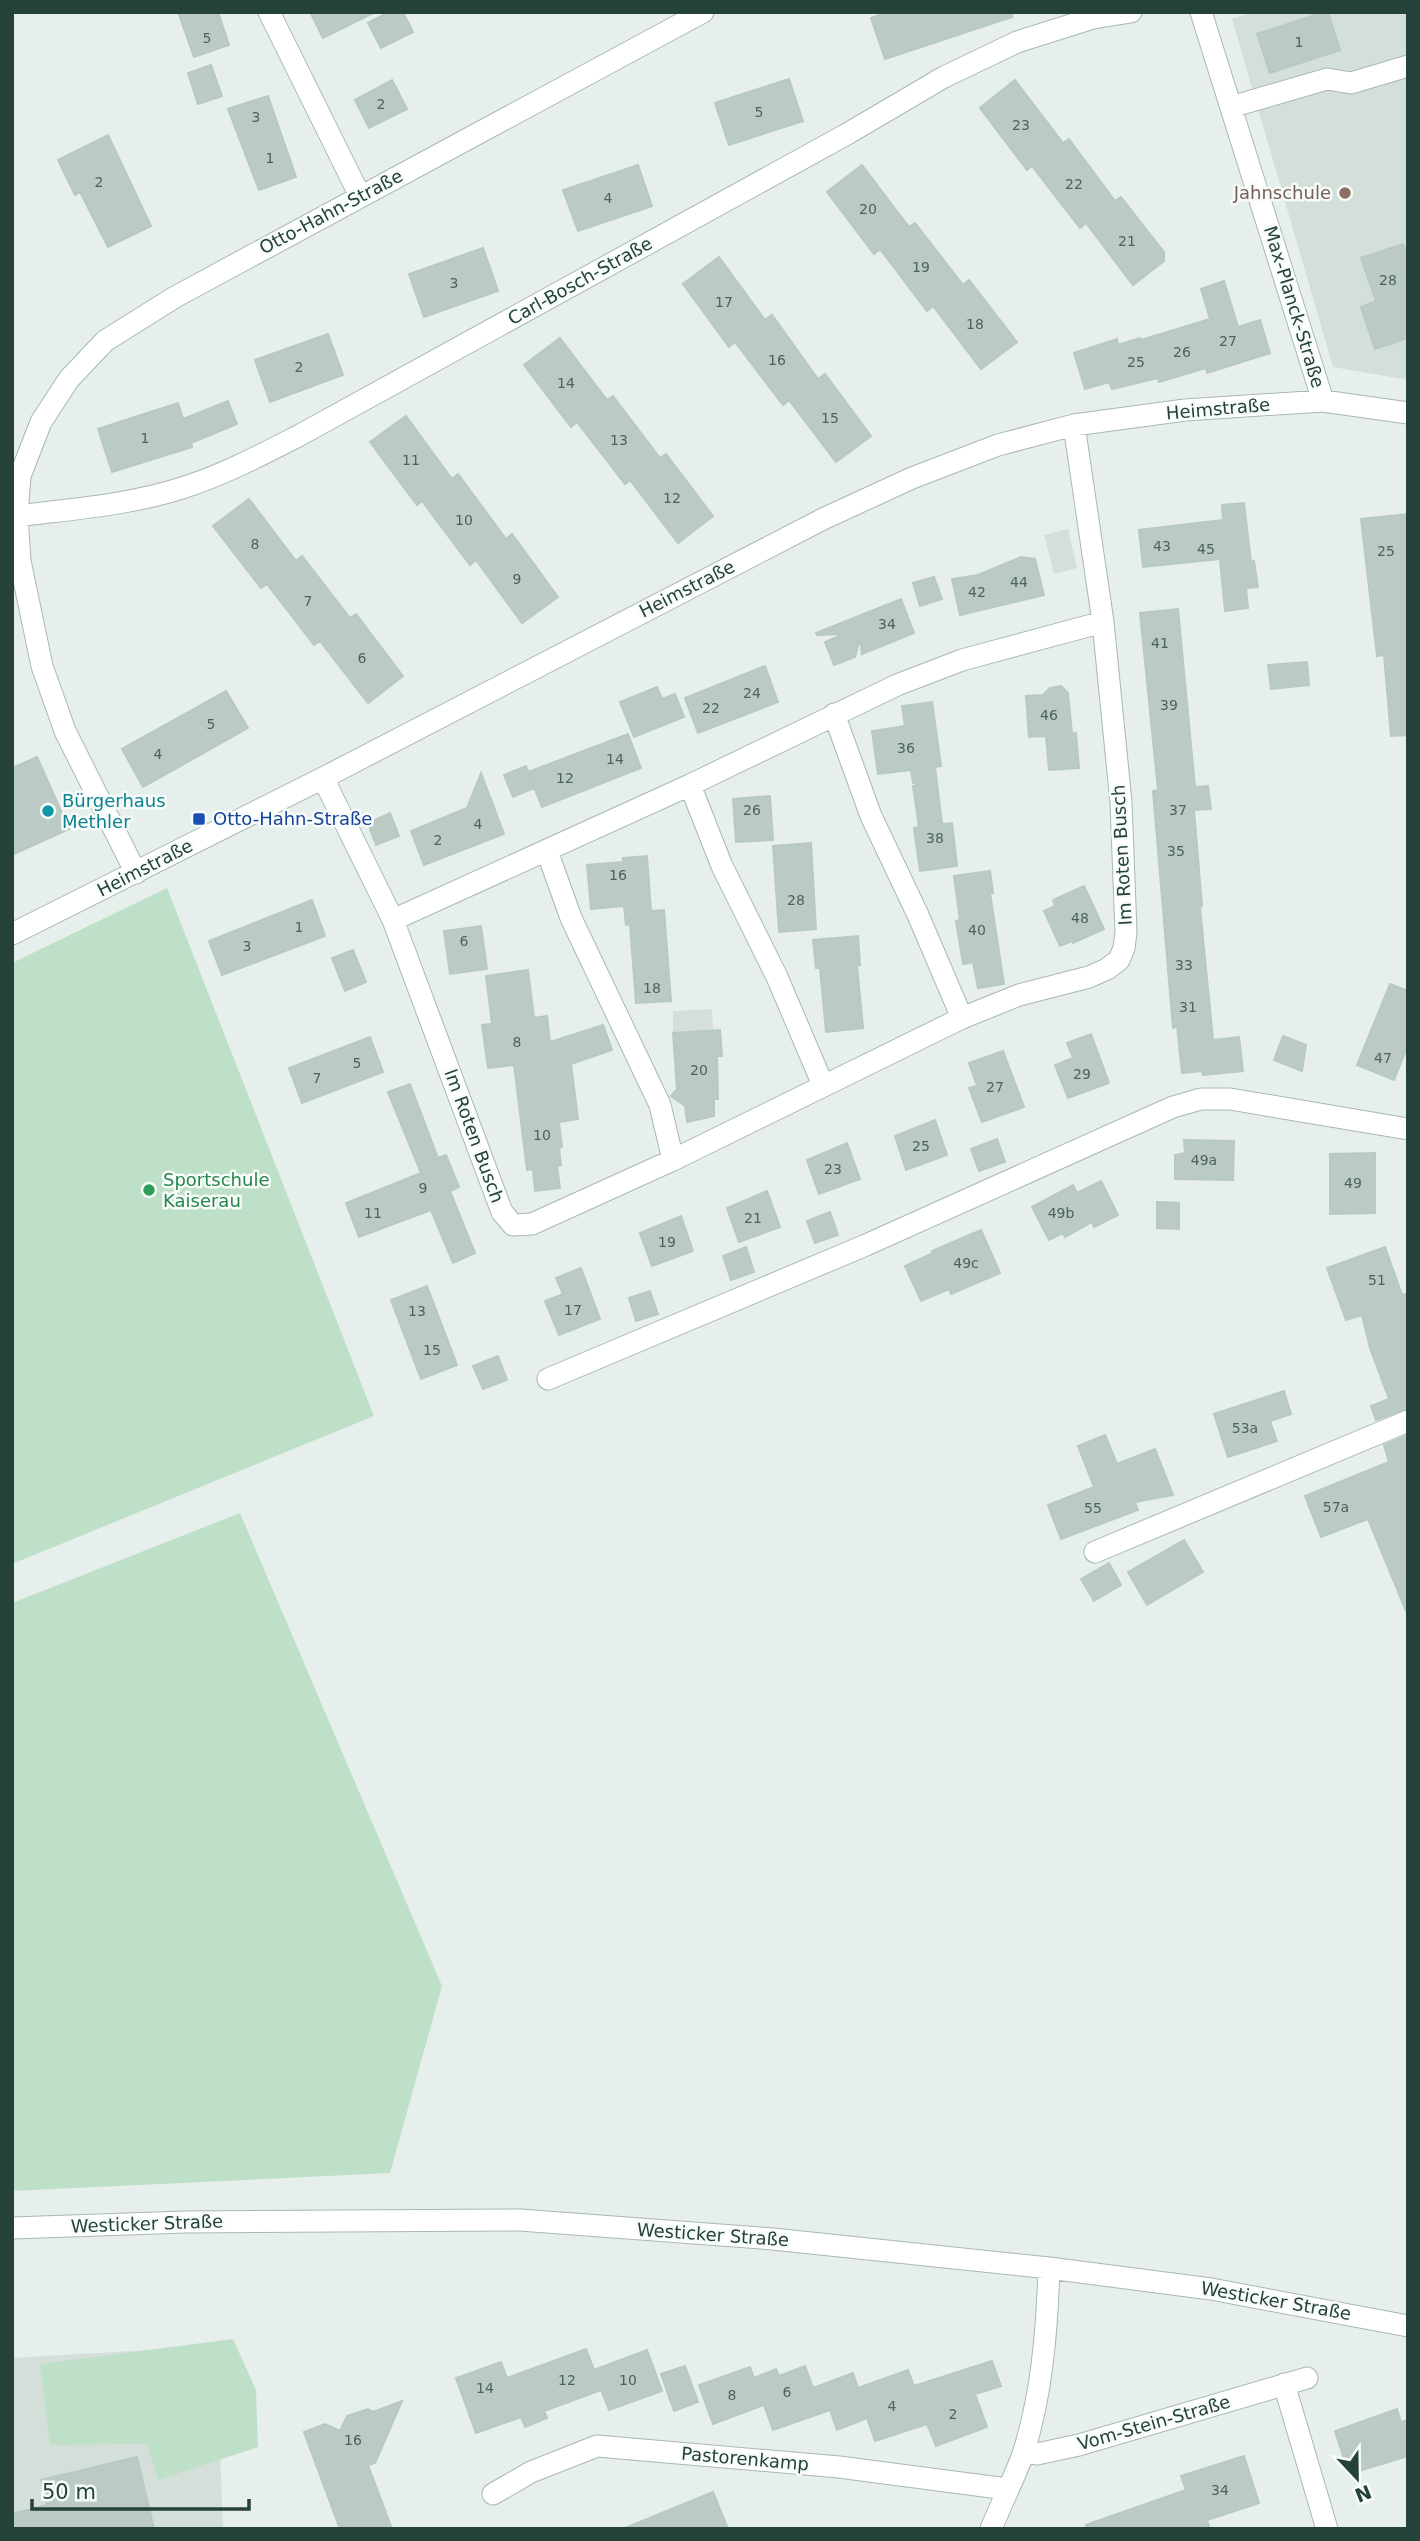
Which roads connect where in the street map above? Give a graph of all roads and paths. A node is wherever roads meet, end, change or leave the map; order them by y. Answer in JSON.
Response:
{"nodes":[{"id":1,"x":269,"y":12,"type":"edge"},
{"id":2,"x":703,"y":12,"type":"edge"},
{"id":3,"x":1131,"y":12,"type":"edge"},
{"id":4,"x":1201,"y":12,"type":"edge"},
{"id":5,"x":667,"y":21,"type":"edge"},
{"id":6,"x":1408,"y":66,"type":"edge"},
{"id":7,"x":1231,"y":107,"type":"junction"},
{"id":8,"x":360,"y":195,"type":"junction"},
{"id":9,"x":1323,"y":401,"type":"junction"},
{"id":10,"x":1408,"y":413,"type":"edge"},
{"id":11,"x":1074,"y":425,"type":"junction"},
{"id":12,"x":16,"y":476,"type":"edge"},
{"id":13,"x":18,"y":516,"type":"junction"},
{"id":14,"x":1103,"y":622,"type":"junction"},
{"id":15,"x":834,"y":714,"type":"junction"},
{"id":16,"x":323,"y":778,"type":"junction"},
{"id":17,"x":690,"y":785,"type":"junction"},
{"id":18,"x":547,"y":851,"type":"junction"},
{"id":19,"x":136,"y":873,"type":"junction"},
{"id":20,"x":393,"y":920,"type":"junction"},
{"id":21,"x":12,"y":934,"type":"edge"},
{"id":22,"x":962,"y":1018,"type":"junction"},
{"id":23,"x":823,"y":1085,"type":"junction"},
{"id":24,"x":1408,"y":1129,"type":"edge"},
{"id":25,"x":673,"y":1160,"type":"junction"},
{"id":26,"x":548,"y":1379,"type":"dead end"},
{"id":27,"x":1408,"y":1421,"type":"edge"},
{"id":28,"x":1095,"y":1552,"type":"dead end"},
{"id":29,"x":12,"y":2228,"type":"edge"},
{"id":30,"x":1049,"y":2268,"type":"junction"},
{"id":31,"x":1408,"y":2326,"type":"edge"},
{"id":32,"x":1307,"y":2378,"type":"dead end"},
{"id":33,"x":1284,"y":2385,"type":"junction"},
{"id":34,"x":1024,"y":2451,"type":"junction"},
{"id":35,"x":1007,"y":2489,"type":"junction"},
{"id":36,"x":493,"y":2494,"type":"dead end"},
{"id":37,"x":991,"y":2529,"type":"edge"},
{"id":38,"x":1327,"y":2529,"type":"edge"}],
"edges":[{"from":1,"to":8,"type":"street"},
{"from":2,"to":5,"type":"street","name":"Otto-Hahn-Straße"},
{"from":3,"to":13,"type":"street","name":"Carl-Bosch-Straße"},
{"from":4,"to":7,"type":"street","name":"Max-Planck-Straße"},
{"from":5,"to":8,"type":"street","name":"Otto-Hahn-Straße"},
{"from":6,"to":7,"type":"street"},
{"from":7,"to":9,"type":"street","name":"Max-Planck-Straße"},
{"from":8,"to":12,"type":"street","name":"Otto-Hahn-Straße"},
{"from":9,"to":10,"type":"street","name":"Heimstraße"},
{"from":9,"to":11,"type":"street","name":"Heimstraße"},
{"from":11,"to":14,"type":"street","name":"Im Roten Busch"},
{"from":11,"to":16,"type":"street","name":"Heimstraße"},
{"from":12,"to":13,"type":"street","name":"Otto-Hahn-Straße"},
{"from":13,"to":19,"type":"street","name":"Otto-Hahn-Straße"},
{"from":14,"to":15,"type":"street"},
{"from":14,"to":22,"type":"street","name":"Im Roten Busch"},
{"from":15,"to":17,"type":"street"},
{"from":15,"to":22,"type":"street"},
{"from":16,"to":19,"type":"street","name":"Heimstraße"},
{"from":16,"to":20,"type":"street","name":"Im Roten Busch"},
{"from":17,"to":18,"type":"street"},
{"from":17,"to":23,"type":"street"},
{"from":18,"to":20,"type":"street"},
{"from":18,"to":25,"type":"street"},
{"from":19,"to":21,"type":"street","name":"Heimstraße"},
{"from":20,"to":25,"type":"street","name":"Im Roten Busch"},
{"from":22,"to":23,"type":"street","name":"Im Roten Busch"},
{"from":23,"to":25,"type":"street","name":"Im Roten Busch"},
{"from":24,"to":26,"type":"street"},
{"from":27,"to":28,"type":"street"},
{"from":29,"to":30,"type":"street","name":"Westicker Straße"},
{"from":30,"to":31,"type":"street","name":"Westicker Straße"},
{"from":30,"to":34,"type":"street"},
{"from":32,"to":33,"type":"street","name":"Vom-Stein-Straße"},
{"from":33,"to":34,"type":"street","name":"Vom-Stein-Straße"},
{"from":33,"to":38,"type":"street"},
{"from":34,"to":35,"type":"street"},
{"from":35,"to":36,"type":"street","name":"Pastorenkamp"},
{"from":35,"to":37,"type":"street"}]}
